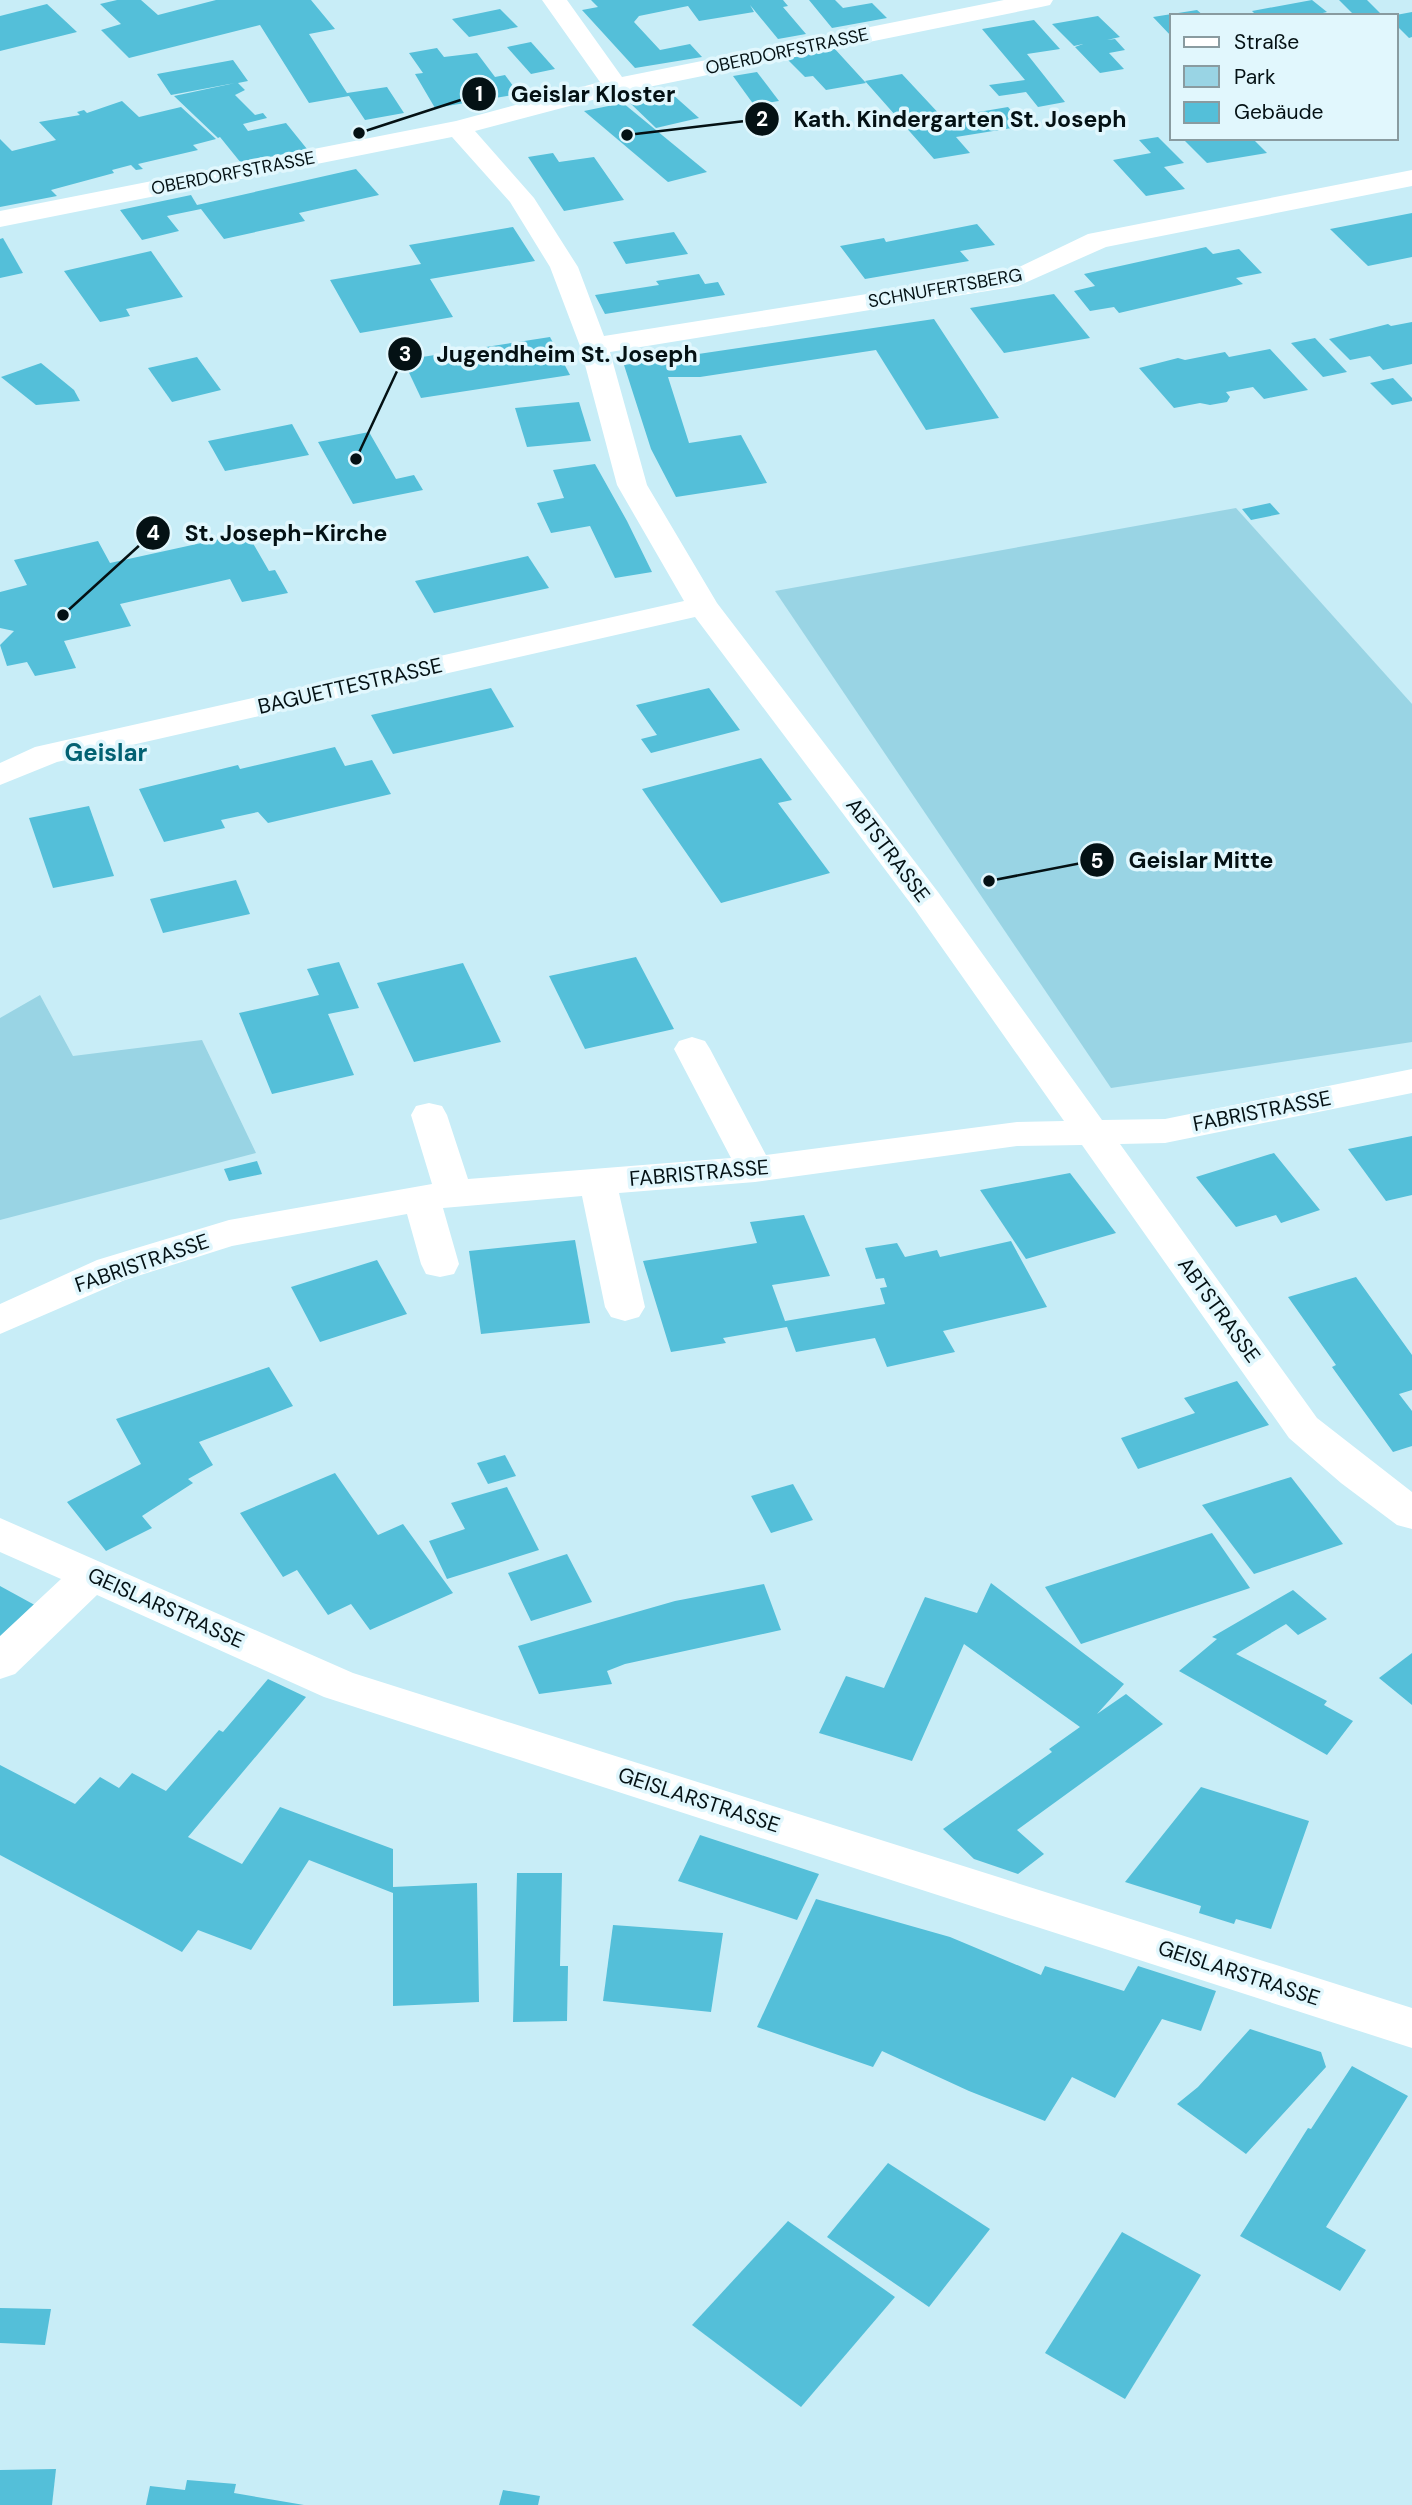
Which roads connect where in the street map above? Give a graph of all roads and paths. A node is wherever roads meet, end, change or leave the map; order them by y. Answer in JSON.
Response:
{"nodes":[{"id":1,"x":554,"y":0,"type":"edge"},
{"id":2,"x":1041,"y":0,"type":"edge"},
{"id":3,"x":617,"y":86,"type":"junction"},
{"id":4,"x":458,"y":128,"type":"junction"},
{"id":5,"x":1412,"y":178,"type":"edge"},
{"id":6,"x":0,"y":219,"type":"edge"},
{"id":7,"x":594,"y":346,"type":"junction"},
{"id":8,"x":704,"y":606,"type":"junction"},
{"id":9,"x":0,"y":775,"type":"edge"},
{"id":10,"x":692,"y":1049,"type":"dead end"},
{"id":11,"x":1412,"y":1081,"type":"edge"},
{"id":12,"x":429,"y":1115,"type":"dead end"},
{"id":13,"x":1093,"y":1133,"type":"junction"},
{"id":14,"x":755,"y":1169,"type":"junction"},
{"id":15,"x":598,"y":1182,"type":"junction"},
{"id":16,"x":438,"y":1196,"type":"junction"},
{"id":17,"x":440,"y":1264,"type":"dead end"},
{"id":18,"x":625,"y":1307,"type":"dead end"},
{"id":19,"x":0,"y":1320,"type":"edge"},
{"id":20,"x":1412,"y":1514,"type":"edge"},
{"id":21,"x":0,"y":1534,"type":"edge"},
{"id":22,"x":92,"y":1575,"type":"junction"},
{"id":23,"x":0,"y":1662,"type":"edge"},
{"id":24,"x":1412,"y":2028,"type":"edge"}],
"edges":[{"from":1,"to":3,"type":"street"},
{"from":2,"to":3,"type":"street","name":"OBERDORFSTRASSE"},
{"from":3,"to":4,"type":"street","name":"OBERDORFSTRASSE"},
{"from":4,"to":6,"type":"street","name":"OBERDORFSTRASSE"},
{"from":4,"to":7,"type":"street","name":"ABTSTRASSE"},
{"from":5,"to":7,"type":"street","name":"SCHNUFERTSBERG"},
{"from":7,"to":8,"type":"street","name":"ABTSTRASSE"},
{"from":8,"to":9,"type":"street","name":"BAGUETTESTRASSE"},
{"from":8,"to":13,"type":"street","name":"ABTSTRASSE"},
{"from":10,"to":14,"type":"street"},
{"from":11,"to":13,"type":"street","name":"FABRISTRASSE"},
{"from":12,"to":16,"type":"street"},
{"from":13,"to":14,"type":"street","name":"FABRISTRASSE"},
{"from":13,"to":20,"type":"street","name":"ABTSTRASSE"},
{"from":14,"to":15,"type":"street","name":"FABRISTRASSE"},
{"from":15,"to":16,"type":"street","name":"FABRISTRASSE"},
{"from":15,"to":18,"type":"street"},
{"from":16,"to":17,"type":"street"},
{"from":16,"to":19,"type":"street","name":"FABRISTRASSE"},
{"from":21,"to":22,"type":"street","name":"GEISLARSTRASSE"},
{"from":22,"to":23,"type":"street"},
{"from":22,"to":24,"type":"street","name":"GEISLARSTRASSE"}]}
